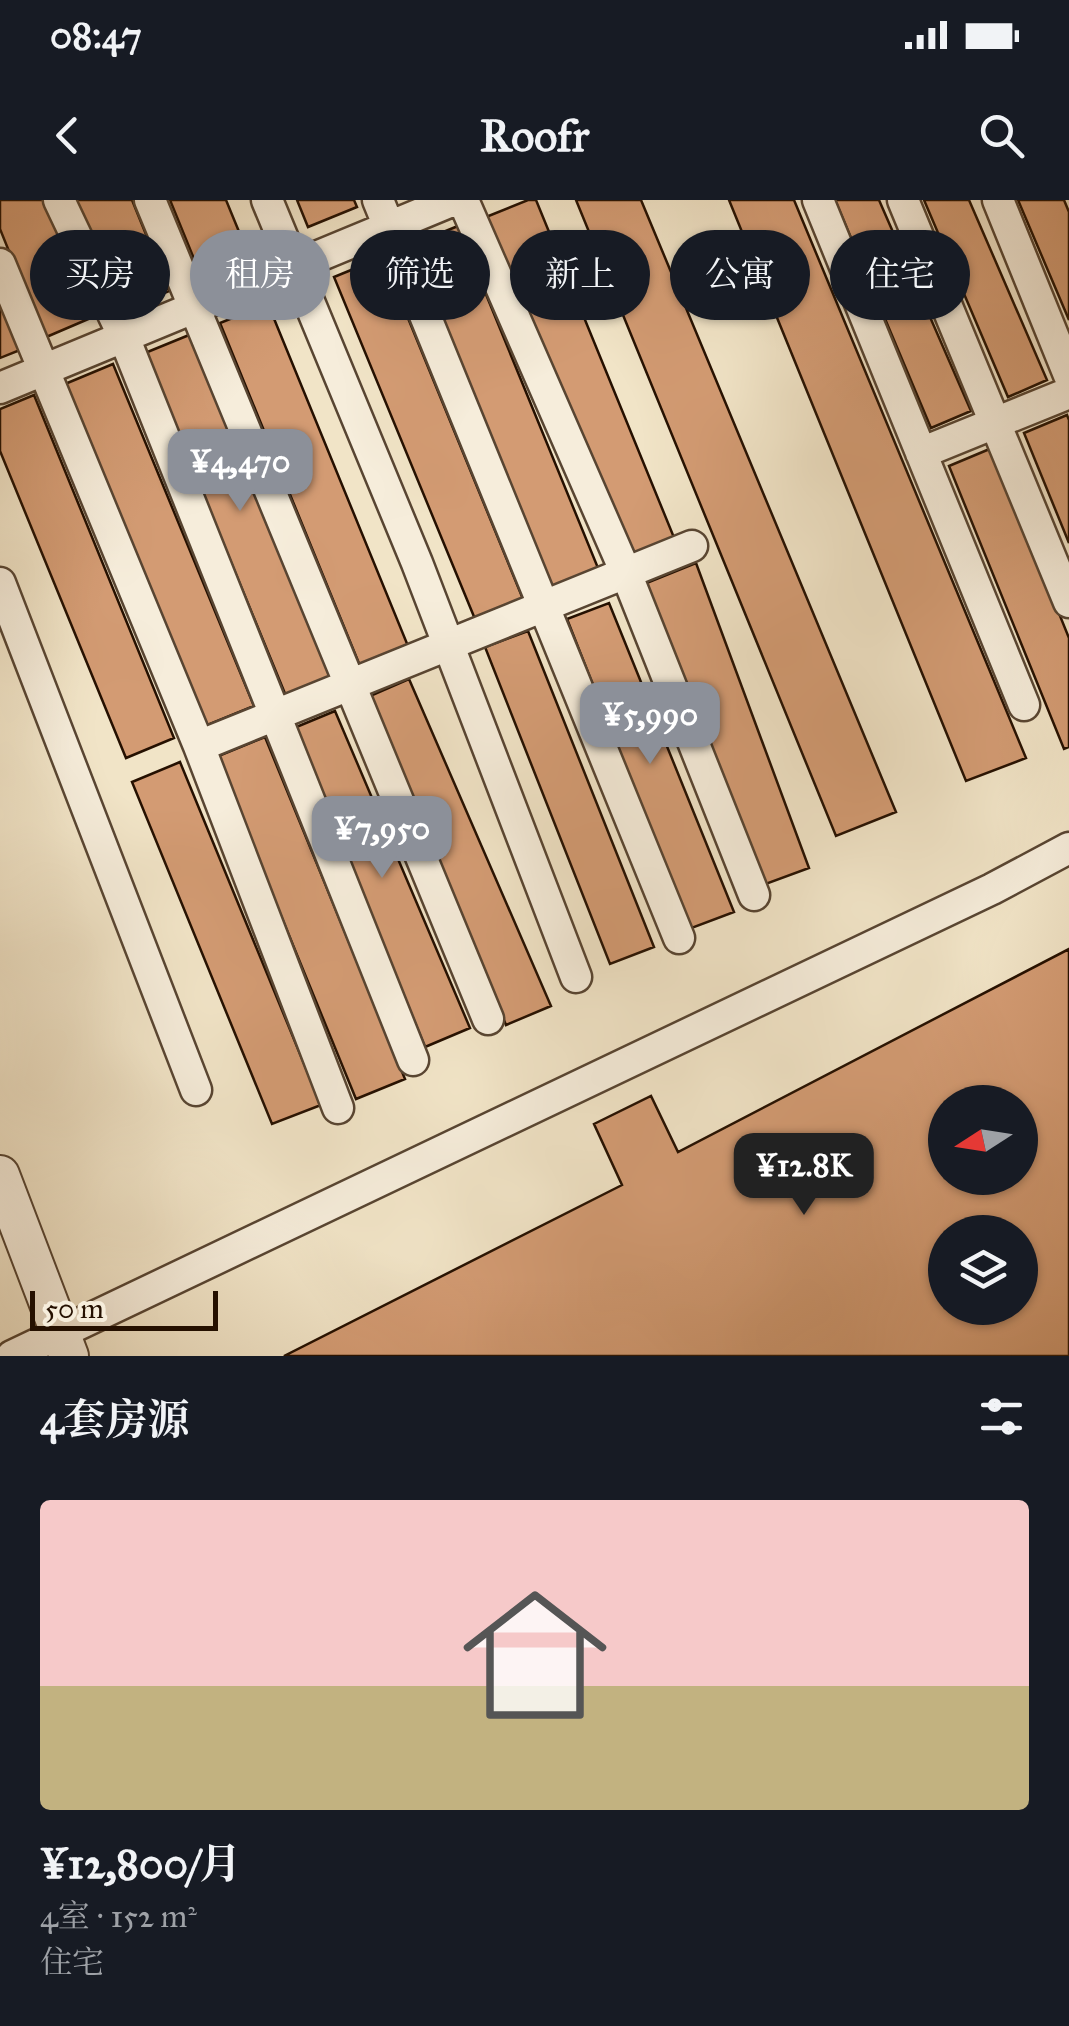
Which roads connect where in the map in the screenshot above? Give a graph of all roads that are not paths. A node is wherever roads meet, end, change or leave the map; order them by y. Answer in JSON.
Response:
{"nodes":[{"id":1,"x":58,"y":200,"type":"edge"},
{"id":2,"x":150,"y":200,"type":"edge"},
{"id":3,"x":267,"y":200,"type":"edge"},
{"id":4,"x":454,"y":200,"type":"edge"},
{"id":5,"x":463,"y":200,"type":"edge"},
{"id":6,"x":818,"y":200,"type":"edge"},
{"id":7,"x":902,"y":200,"type":"edge"},
{"id":8,"x":998,"y":200,"type":"edge"},
{"id":9,"x":384,"y":214,"type":"edge"},
{"id":10,"x":280,"y":230,"type":"edge"},
{"id":11,"x":330,"y":246,"type":"edge"},
{"id":12,"x":0,"y":264,"type":"edge"},
{"id":13,"x":190,"y":298,"type":"edge"},
{"id":14,"x":190,"y":310,"type":"edge"},
{"id":15,"x":199,"y":320,"type":"edge"},
{"id":16,"x":317,"y":320,"type":"edge"},
{"id":17,"x":124,"y":337,"type":"junction"},
{"id":18,"x":43,"y":370,"type":"junction"},
{"id":19,"x":1069,"y":375,"type":"edge"},
{"id":20,"x":0,"y":388,"type":"edge"},
{"id":21,"x":1069,"y":393,"type":"edge"},
{"id":22,"x":994,"y":424,"type":"junction"},
{"id":23,"x":921,"y":453,"type":"junction"},
{"id":24,"x":692,"y":546,"type":"dead end"},
{"id":25,"x":626,"y":573,"type":"junction"},
{"id":26,"x":0,"y":582,"type":"edge"},
{"id":27,"x":1069,"y":602,"type":"edge"},
{"id":28,"x":544,"y":606,"type":"junction"},
{"id":29,"x":449,"y":645,"type":"junction"},
{"id":30,"x":350,"y":685,"type":"junction"},
{"id":31,"x":1024,"y":704,"type":"dead end"},
{"id":32,"x":276,"y":715,"type":"junction"},
{"id":33,"x":200,"y":746,"type":"junction"},
{"id":34,"x":1069,"y":848,"type":"edge"},
{"id":35,"x":754,"y":894,"type":"dead end"},
{"id":36,"x":679,"y":938,"type":"dead end"},
{"id":37,"x":576,"y":976,"type":"dead end"},
{"id":38,"x":488,"y":1020,"type":"dead end"},
{"id":39,"x":412,"y":1060,"type":"dead end"},
{"id":40,"x":196,"y":1090,"type":"dead end"},
{"id":41,"x":338,"y":1108,"type":"dead end"},
{"id":42,"x":0,"y":1175,"type":"edge"},
{"id":43,"x":65,"y":1344,"type":"edge"},
{"id":44,"x":12,"y":1356,"type":"edge"}],
"edges":[{"from":1,"to":17,"type":"street"},
{"from":2,"to":13,"type":"street"},
{"from":3,"to":10,"type":"street"},
{"from":4,"to":9,"type":"street"},
{"from":5,"to":25,"type":"street"},
{"from":6,"to":23,"type":"street"},
{"from":7,"to":22,"type":"street"},
{"from":8,"to":19,"type":"street"},
{"from":9,"to":11,"type":"street"},
{"from":9,"to":28,"type":"street"},
{"from":12,"to":18,"type":"street"},
{"from":14,"to":17,"type":"street"},
{"from":15,"to":30,"type":"street"},
{"from":16,"to":29,"type":"street"},
{"from":17,"to":18,"type":"street"},
{"from":17,"to":32,"type":"street"},
{"from":18,"to":20,"type":"street"},
{"from":18,"to":33,"type":"street"},
{"from":21,"to":22,"type":"street"},
{"from":22,"to":23,"type":"street"},
{"from":22,"to":27,"type":"street"},
{"from":23,"to":31,"type":"street"},
{"from":24,"to":25,"type":"street"},
{"from":25,"to":28,"type":"street"},
{"from":25,"to":35,"type":"street"},
{"from":26,"to":40,"type":"street"},
{"from":28,"to":29,"type":"street"},
{"from":28,"to":36,"type":"street"},
{"from":29,"to":30,"type":"street"},
{"from":29,"to":37,"type":"street"},
{"from":30,"to":32,"type":"street"},
{"from":30,"to":38,"type":"street"},
{"from":32,"to":33,"type":"street"},
{"from":32,"to":39,"type":"street"},
{"from":33,"to":41,"type":"street"},
{"from":34,"to":43,"type":"street"},
{"from":42,"to":43,"type":"street"},
{"from":43,"to":44,"type":"street"}]}
